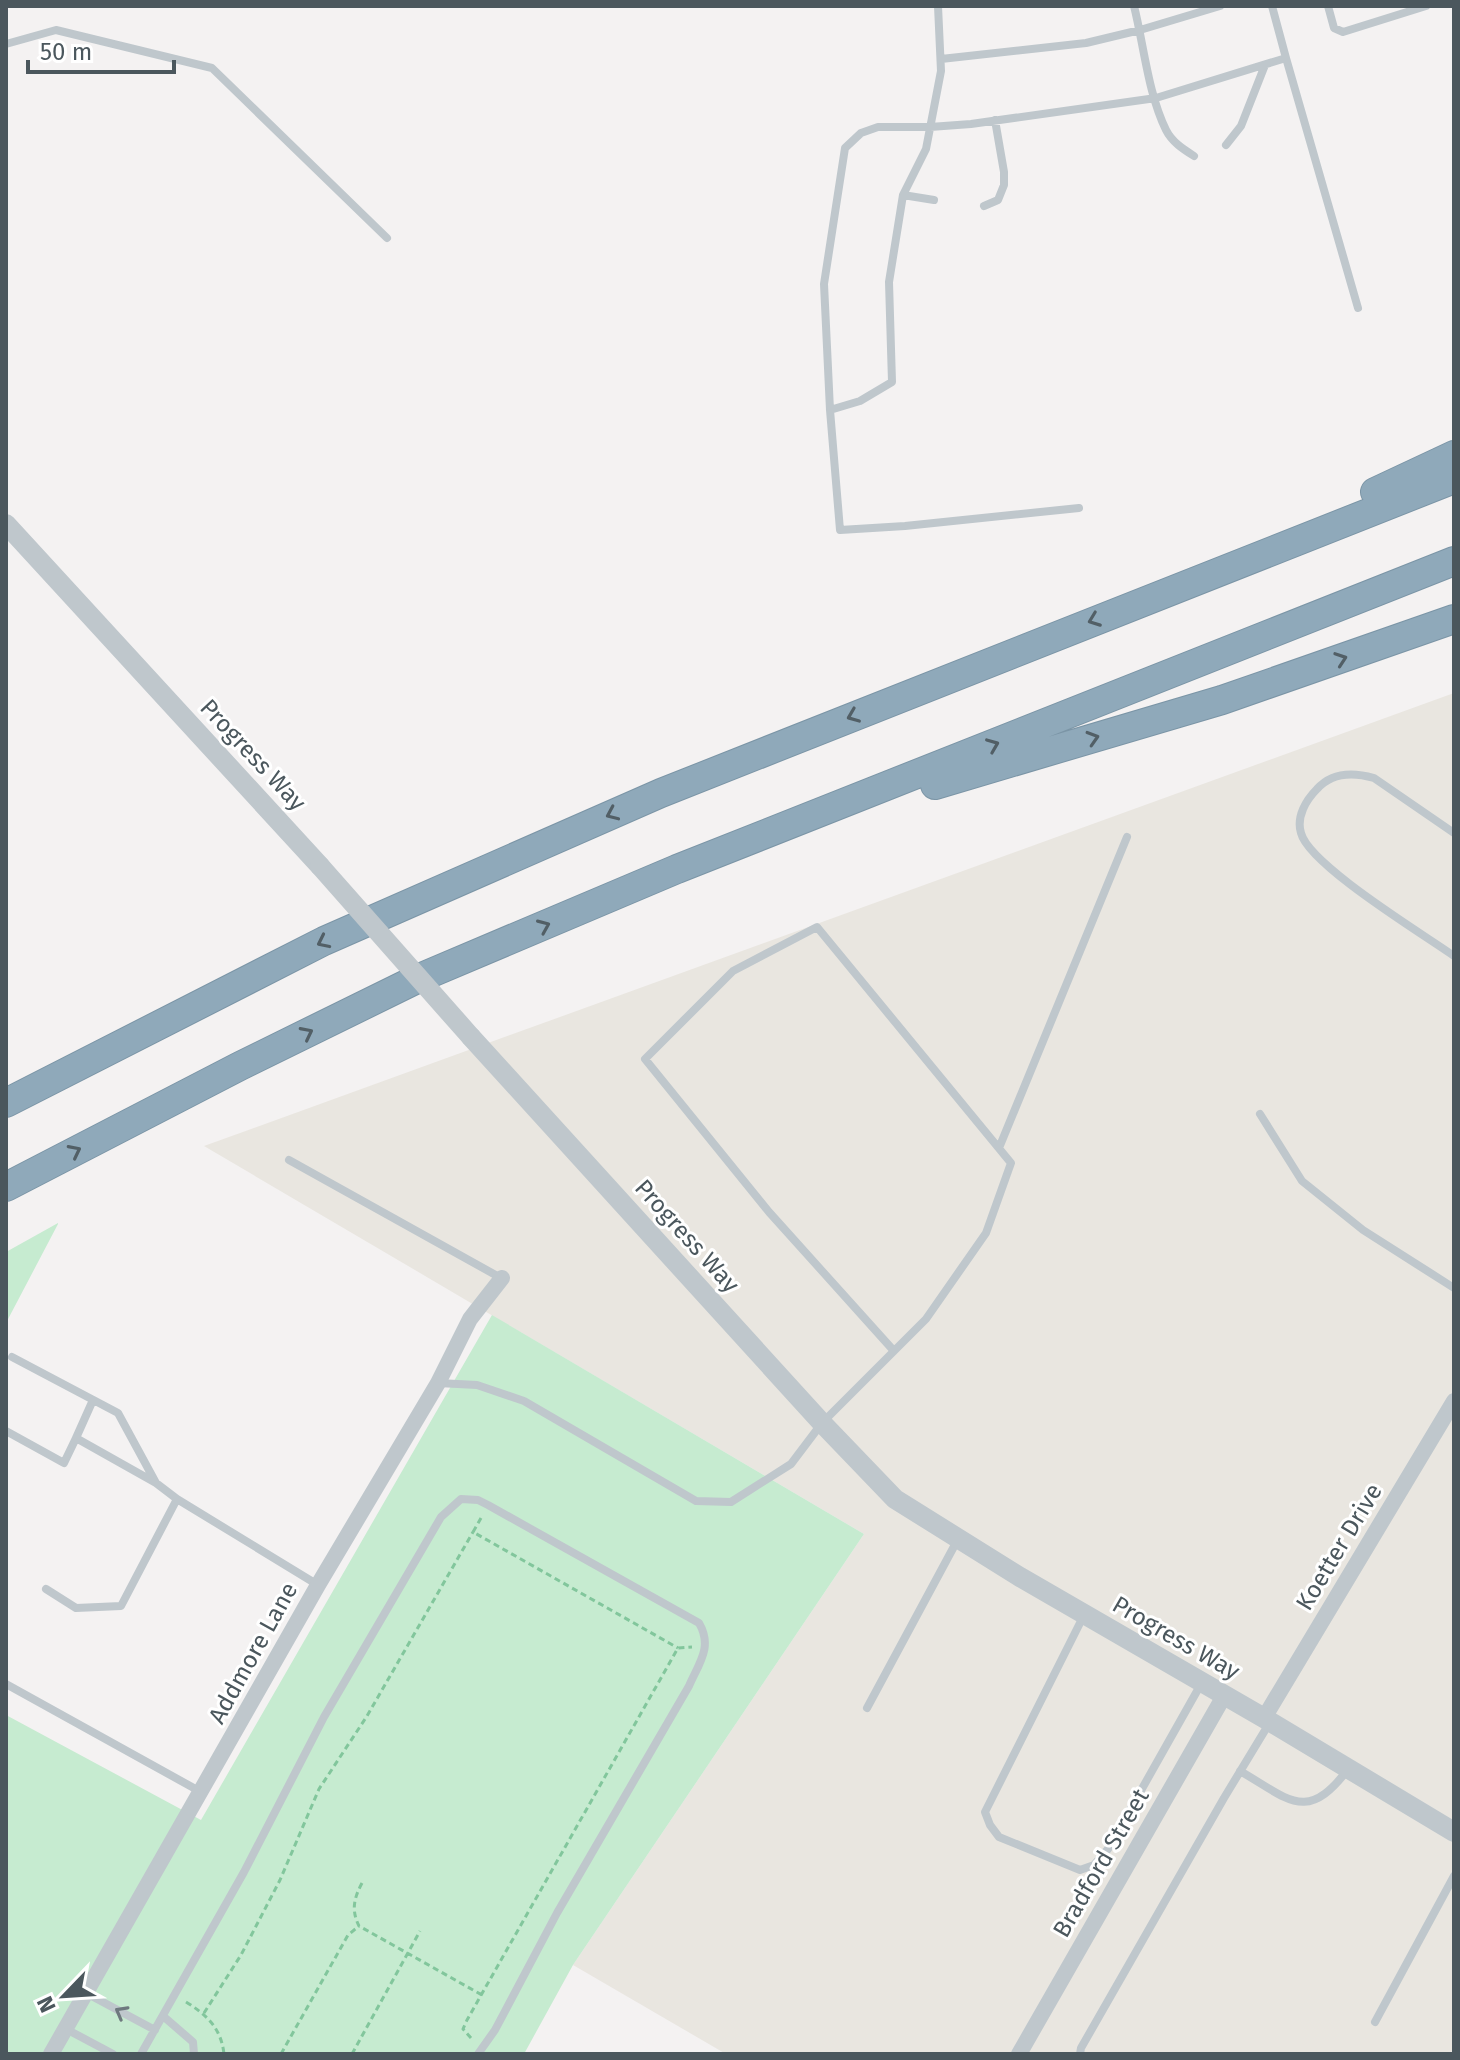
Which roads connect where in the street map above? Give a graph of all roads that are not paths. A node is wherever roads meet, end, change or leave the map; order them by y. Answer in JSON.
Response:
{"nodes":[{"id":1,"x":938,"y":6,"type":"edge"},
{"id":2,"x":1134,"y":6,"type":"edge"},
{"id":3,"x":1220,"y":6,"type":"edge"},
{"id":4,"x":1272,"y":6,"type":"edge"},
{"id":5,"x":1328,"y":6,"type":"edge"},
{"id":6,"x":1426,"y":6,"type":"edge"},
{"id":7,"x":1140,"y":30,"type":"junction"},
{"id":8,"x":6,"y":44,"type":"edge"},
{"id":9,"x":1286,"y":58,"type":"junction"},
{"id":10,"x":941,"y":59,"type":"junction"},
{"id":11,"x":1265,"y":65,"type":"junction"},
{"id":12,"x":1156,"y":98,"type":"junction"},
{"id":13,"x":995,"y":120,"type":"junction"},
{"id":14,"x":930,"y":127,"type":"junction"},
{"id":15,"x":1226,"y":145,"type":"dead end"},
{"id":16,"x":1194,"y":156,"type":"dead end"},
{"id":17,"x":903,"y":195,"type":"junction"},
{"id":18,"x":934,"y":200,"type":"dead end"},
{"id":19,"x":984,"y":206,"type":"dead end"},
{"id":20,"x":387,"y":238,"type":"dead end"},
{"id":21,"x":1358,"y":308,"type":"dead end"},
{"id":22,"x":830,"y":410,"type":"junction"},
{"id":23,"x":1454,"y":455,"type":"edge"},
{"id":24,"x":1454,"y":479,"type":"edge"},
{"id":25,"x":1079,"y":508,"type":"dead end"},
{"id":26,"x":6,"y":524,"type":"edge"},
{"id":27,"x":1454,"y":561,"type":"edge"},
{"id":28,"x":1132,"y":605,"type":"junction"},
{"id":29,"x":1454,"y":619,"type":"edge"},
{"id":30,"x":1454,"y":833,"type":"edge"},
{"id":31,"x":1127,"y":837,"type":"dead end"},
{"id":32,"x":750,"y":840,"type":"junction"},
{"id":33,"x":1454,"y":956,"type":"edge"},
{"id":34,"x":6,"y":1103,"type":"edge"},
{"id":35,"x":1260,"y":1114,"type":"dead end"},
{"id":36,"x":999,"y":1148,"type":"junction"},
{"id":37,"x":289,"y":1160,"type":"dead end"},
{"id":38,"x":6,"y":1187,"type":"edge"},
{"id":39,"x":502,"y":1278,"type":"joint"},
{"id":40,"x":1454,"y":1288,"type":"edge"},
{"id":41,"x":894,"y":1351,"type":"junction"},
{"id":42,"x":12,"y":1357,"type":"dead end"},
{"id":43,"x":438,"y":1383,"type":"junction"},
{"id":44,"x":93,"y":1400,"type":"junction"},
{"id":45,"x":1453,"y":1403,"type":"edge"},
{"id":46,"x":822,"y":1423,"type":"junction"},
{"id":47,"x":6,"y":1431,"type":"edge"},
{"id":48,"x":76,"y":1438,"type":"junction"},
{"id":49,"x":156,"y":1483,"type":"junction"},
{"id":50,"x":177,"y":1499,"type":"junction"},
{"id":51,"x":958,"y":1538,"type":"junction"},
{"id":52,"x":318,"y":1585,"type":"junction"},
{"id":53,"x":46,"y":1589,"type":"dead end"},
{"id":54,"x":1084,"y":1615,"type":"junction"},
{"id":55,"x":1201,"y":1683,"type":"junction"},
{"id":56,"x":6,"y":1684,"type":"edge"},
{"id":57,"x":1224,"y":1696,"type":"junction"},
{"id":58,"x":867,"y":1708,"type":"dead end"},
{"id":59,"x":1268,"y":1719,"type":"junction"},
{"id":60,"x":1349,"y":1768,"type":"junction"},
{"id":61,"x":1240,"y":1771,"type":"junction"},
{"id":62,"x":202,"y":1792,"type":"junction"},
{"id":63,"x":1454,"y":1832,"type":"edge"},
{"id":64,"x":1454,"y":1876,"type":"edge"},
{"id":65,"x":86,"y":1993,"type":"junction"},
{"id":66,"x":163,"y":2016,"type":"junction"},
{"id":67,"x":1375,"y":2022,"type":"dead end"},
{"id":68,"x":66,"y":2029,"type":"junction"},
{"id":69,"x":155,"y":2030,"type":"junction"},
{"id":70,"x":51,"y":2054,"type":"edge"},
{"id":71,"x":113,"y":2054,"type":"edge"},
{"id":72,"x":141,"y":2054,"type":"edge"},
{"id":73,"x":194,"y":2054,"type":"edge"},
{"id":74,"x":478,"y":2054,"type":"edge"},
{"id":75,"x":1019,"y":2054,"type":"edge"},
{"id":76,"x":1080,"y":2054,"type":"edge"}],
"edges":[{"from":1,"to":10,"type":"lane"},
{"from":2,"to":7,"type":"lane"},
{"from":3,"to":7,"type":"lane"},
{"from":4,"to":9,"type":"lane"},
{"from":5,"to":6,"type":"lane"},
{"from":7,"to":10,"type":"lane"},
{"from":7,"to":12,"type":"lane"},
{"from":8,"to":20,"type":"lane"},
{"from":9,"to":11,"type":"lane"},
{"from":9,"to":21,"type":"lane"},
{"from":10,"to":14,"type":"lane"},
{"from":11,"to":12,"type":"lane"},
{"from":11,"to":15,"type":"lane"},
{"from":12,"to":13,"type":"lane"},
{"from":12,"to":16,"type":"lane"},
{"from":13,"to":14,"type":"lane"},
{"from":13,"to":19,"type":"lane"},
{"from":14,"to":17,"type":"lane"},
{"from":14,"to":22,"type":"lane"},
{"from":17,"to":18,"type":"lane"},
{"from":17,"to":22,"type":"lane"},
{"from":22,"to":25,"type":"lane"},
{"from":23,"to":28,"type":"highway"},
{"from":24,"to":28,"type":"highway"},
{"from":26,"to":46,"type":"street","name":"Progress Way","bridge":true},
{"from":32,"to":27,"type":"highway","one_way":true},
{"from":28,"to":34,"type":"highway","one_way":true},
{"from":32,"to":29,"type":"highway","one_way":true},
{"from":30,"to":33,"type":"lane"},
{"from":31,"to":36,"type":"lane"},
{"from":38,"to":32,"type":"highway","one_way":true},
{"from":35,"to":40,"type":"lane"},
{"from":36,"to":41,"type":"lane"},
{"from":36,"to":41,"type":"lane"},
{"from":37,"to":39,"type":"lane"},
{"from":39,"to":43,"type":"street","name":"Addmore Lane"},
{"from":41,"to":46,"type":"lane"},
{"from":42,"to":44,"type":"lane"},
{"from":43,"to":46,"type":"lane"},
{"from":43,"to":52,"type":"street","name":"Addmore Lane"},
{"from":44,"to":48,"type":"lane"},
{"from":44,"to":49,"type":"lane"},
{"from":45,"to":59,"type":"street","name":"Koetter Drive"},
{"from":46,"to":51,"type":"street","name":"Progress Way"},
{"from":47,"to":48,"type":"lane"},
{"from":48,"to":49,"type":"lane"},
{"from":49,"to":50,"type":"lane"},
{"from":50,"to":52,"type":"lane"},
{"from":50,"to":53,"type":"lane"},
{"from":51,"to":54,"type":"street","name":"Progress Way"},
{"from":51,"to":58,"type":"lane"},
{"from":52,"to":62,"type":"street","name":"Addmore Lane"},
{"from":54,"to":55,"type":"street","name":"Progress Way"},
{"from":54,"to":55,"type":"lane"},
{"from":55,"to":57,"type":"street","name":"Progress Way"},
{"from":56,"to":62,"type":"lane"},
{"from":57,"to":59,"type":"street","name":"Progress Way"},
{"from":57,"to":75,"type":"street","name":"Bradford Street"},
{"from":59,"to":60,"type":"street","name":"Progress Way"},
{"from":59,"to":61,"type":"lane"},
{"from":60,"to":61,"type":"lane"},
{"from":60,"to":63,"type":"street","name":"Progress Way"},
{"from":61,"to":76,"type":"lane"},
{"from":62,"to":65,"type":"street","name":"Addmore Lane"},
{"from":64,"to":67,"type":"lane"},
{"from":65,"to":68,"type":"street","name":"Addmore Lane"},
{"from":69,"to":65,"type":"lane","one_way":true},
{"from":66,"to":69,"type":"lane"},
{"from":66,"to":73,"type":"lane"},
{"from":66,"to":74,"type":"lane"},
{"from":68,"to":70,"type":"street","name":"Addmore Lane"},
{"from":68,"to":71,"type":"lane"},
{"from":69,"to":72,"type":"lane"}]}
